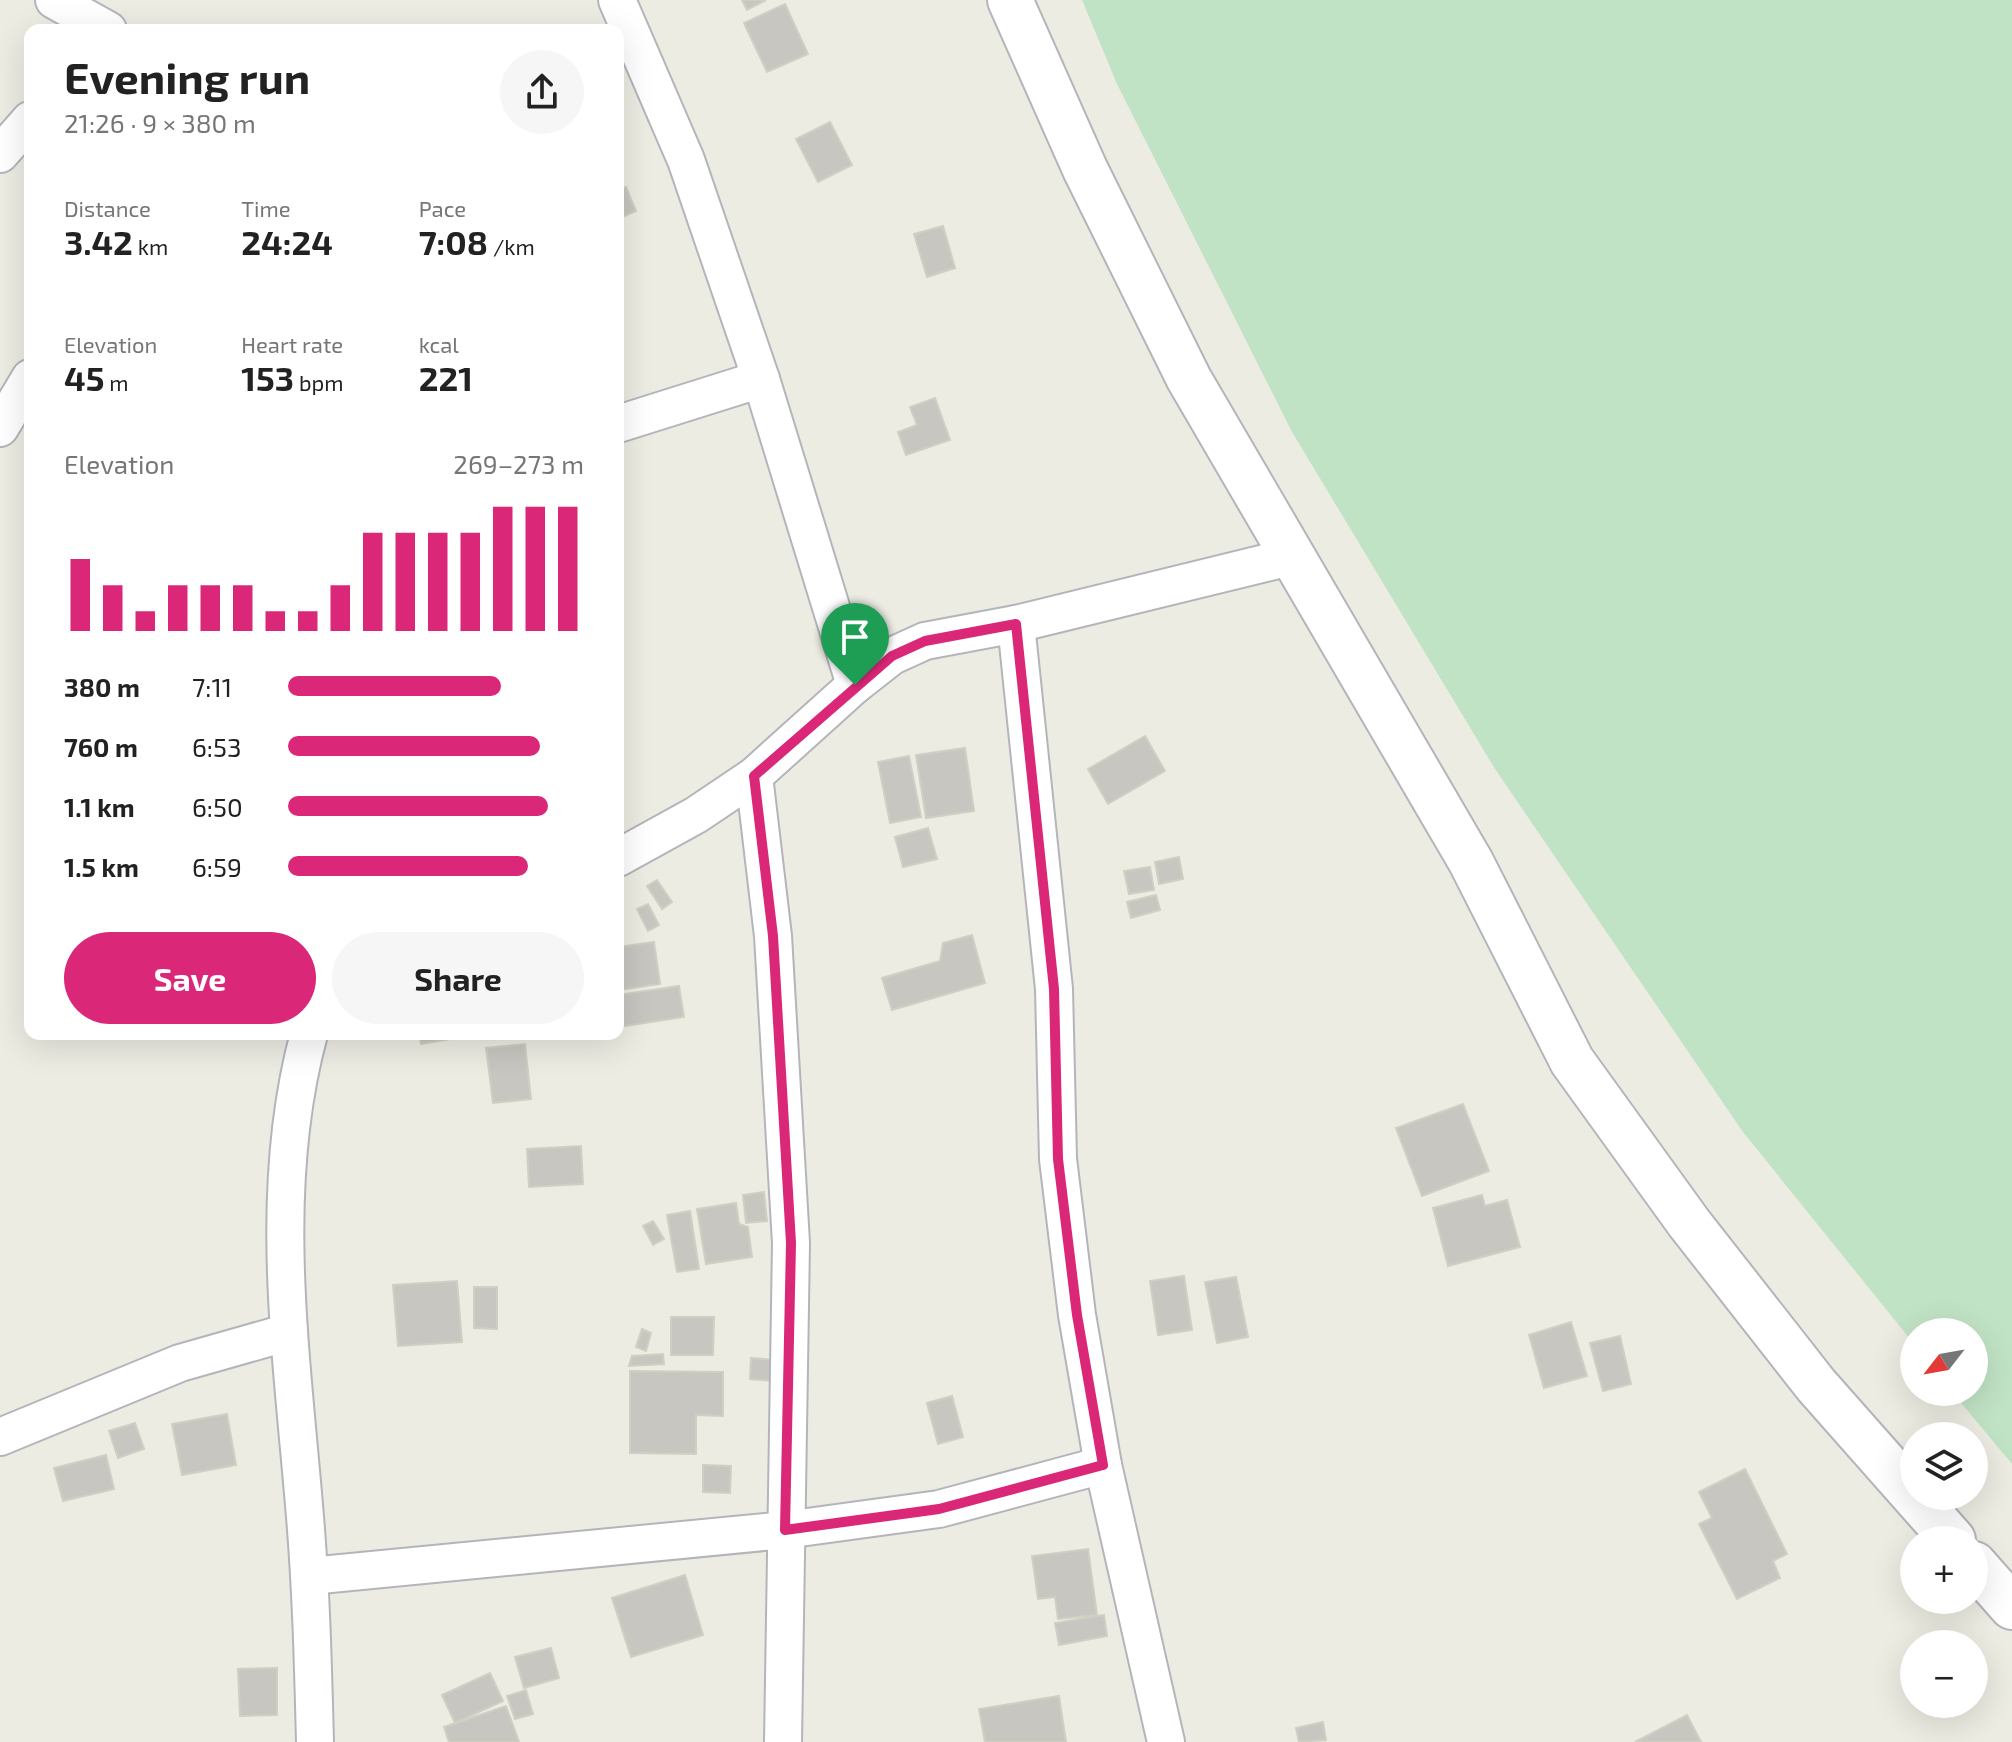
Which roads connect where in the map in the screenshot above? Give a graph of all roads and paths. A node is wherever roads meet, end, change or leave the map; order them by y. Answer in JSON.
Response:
{"nodes":[{"id":1,"x":54,"y":0,"type":"edge"},
{"id":2,"x":617,"y":0,"type":"edge"},
{"id":3,"x":1010,"y":0,"type":"edge"},
{"id":4,"x":98,"y":20,"type":"edge"},
{"id":5,"x":24,"y":127,"type":"edge"},
{"id":6,"x":0,"y":154,"type":"edge"},
{"id":7,"x":761,"y":379,"type":"junction"},
{"id":8,"x":24,"y":388,"type":"edge"},
{"id":9,"x":624,"y":422,"type":"edge"},
{"id":10,"x":0,"y":428,"type":"edge"},
{"id":11,"x":1294,"y":556,"type":"junction"},
{"id":12,"x":1016,"y":624,"type":"junction"},
{"id":13,"x":855,"y":685,"type":"junction"},
{"id":14,"x":754,"y":776,"type":"junction"},
{"id":15,"x":624,"y":855,"type":"edge"},
{"id":16,"x":307,"y":1040,"type":"edge"},
{"id":17,"x":289,"y":1332,"type":"junction"},
{"id":18,"x":0,"y":1437,"type":"edge"},
{"id":19,"x":1103,"y":1465,"type":"junction"},
{"id":20,"x":1941,"y":1526,"type":"edge"},
{"id":21,"x":785,"y":1530,"type":"junction"},
{"id":22,"x":310,"y":1576,"type":"junction"},
{"id":23,"x":1988,"y":1580,"type":"edge"},
{"id":24,"x":2012,"y":1607,"type":"edge"},
{"id":25,"x":315,"y":1742,"type":"edge"},
{"id":26,"x":783,"y":1742,"type":"edge"},
{"id":27,"x":1166,"y":1742,"type":"edge"}],
"edges":[{"from":1,"to":4,"type":"street"},
{"from":2,"to":7,"type":"street"},
{"from":3,"to":11,"type":"street"},
{"from":5,"to":6,"type":"street"},
{"from":7,"to":9,"type":"street"},
{"from":7,"to":13,"type":"street"},
{"from":8,"to":10,"type":"street"},
{"from":11,"to":12,"type":"street"},
{"from":11,"to":20,"type":"street"},
{"from":12,"to":13,"type":"street"},
{"from":12,"to":19,"type":"street"},
{"from":13,"to":14,"type":"street"},
{"from":14,"to":15,"type":"street"},
{"from":14,"to":21,"type":"street"},
{"from":16,"to":17,"type":"street"},
{"from":17,"to":18,"type":"street"},
{"from":17,"to":22,"type":"street"},
{"from":19,"to":21,"type":"street"},
{"from":19,"to":27,"type":"street"},
{"from":21,"to":22,"type":"street"},
{"from":21,"to":26,"type":"street"},
{"from":22,"to":25,"type":"street"},
{"from":23,"to":24,"type":"street"}]}
